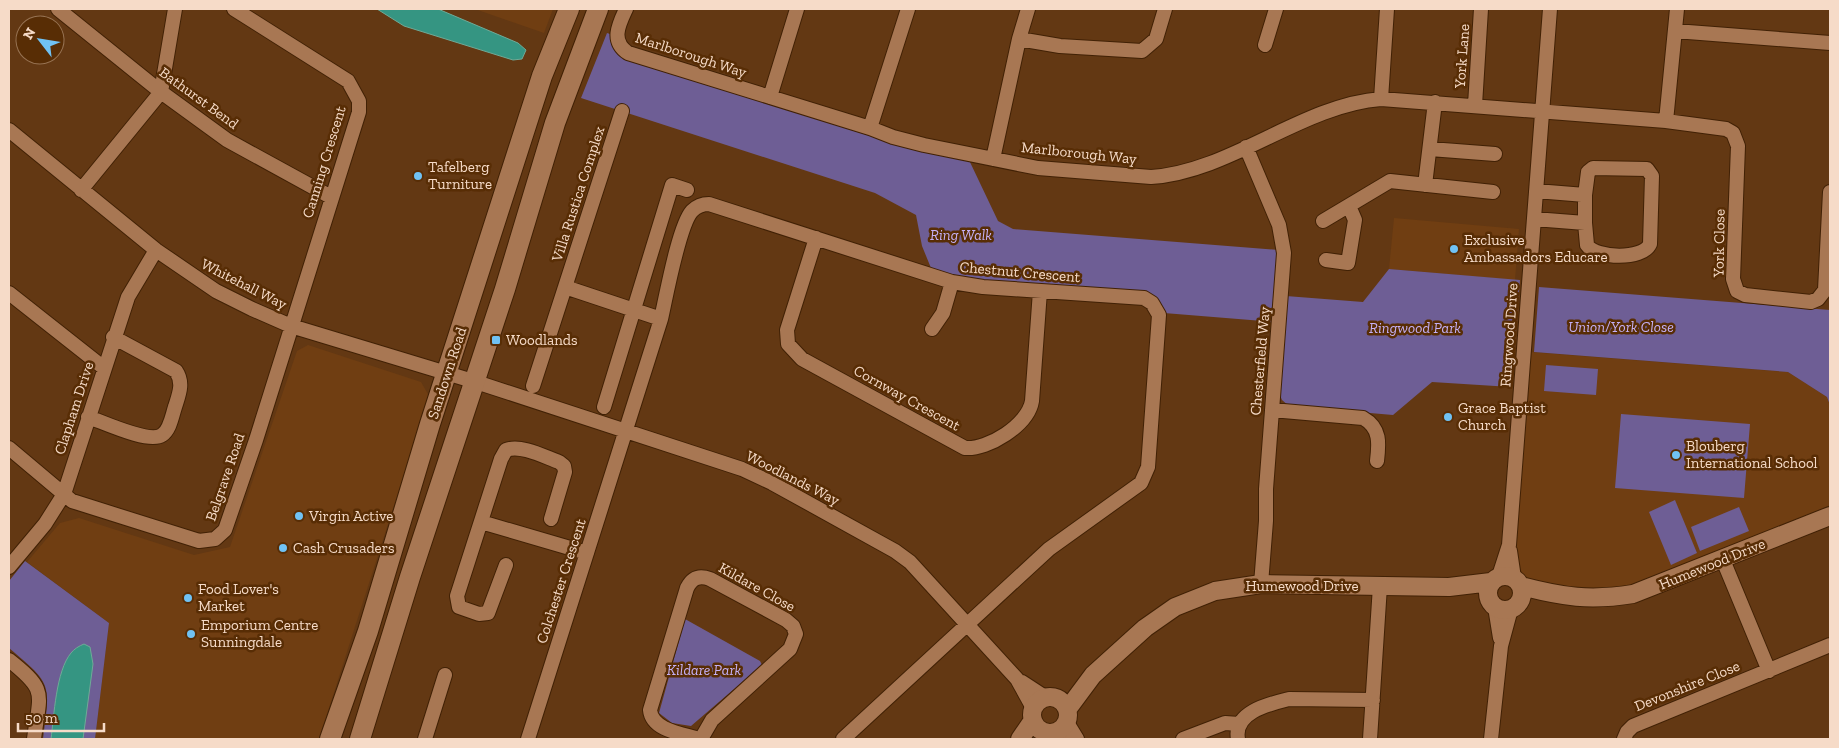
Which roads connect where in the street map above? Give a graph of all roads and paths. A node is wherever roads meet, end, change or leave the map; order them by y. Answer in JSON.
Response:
{"nodes":[{"id":1,"x":58,"y":9,"type":"edge"},
{"id":2,"x":175,"y":9,"type":"edge"},
{"id":3,"x":234,"y":9,"type":"edge"},
{"id":4,"x":569,"y":9,"type":"edge"},
{"id":5,"x":598,"y":9,"type":"edge"},
{"id":6,"x":626,"y":9,"type":"edge"},
{"id":7,"x":797,"y":9,"type":"edge"},
{"id":8,"x":908,"y":9,"type":"edge"},
{"id":9,"x":1028,"y":9,"type":"edge"},
{"id":10,"x":1165,"y":9,"type":"edge"},
{"id":11,"x":1276,"y":9,"type":"edge"},
{"id":12,"x":1387,"y":9,"type":"edge"},
{"id":13,"x":1481,"y":9,"type":"edge"},
{"id":14,"x":1550,"y":9,"type":"edge"},
{"id":15,"x":1677,"y":9,"type":"edge"},
{"id":16,"x":1675,"y":30,"type":"junction"},
{"id":17,"x":1019,"y":39,"type":"junction"},
{"id":18,"x":1830,"y":43,"type":"edge"},
{"id":19,"x":1265,"y":45,"type":"dead end"},
{"id":20,"x":161,"y":92,"type":"junction"},
{"id":21,"x":770,"y":97,"type":"junction"},
{"id":22,"x":1381,"y":99,"type":"junction"},
{"id":23,"x":1435,"y":102,"type":"junction"},
{"id":24,"x":1475,"y":105,"type":"junction"},
{"id":25,"x":622,"y":111,"type":"dead end"},
{"id":26,"x":1542,"y":112,"type":"junction"},
{"id":27,"x":1666,"y":122,"type":"junction"},
{"id":28,"x":870,"y":128,"type":"junction"},
{"id":29,"x":9,"y":130,"type":"edge"},
{"id":30,"x":1246,"y":147,"type":"junction"},
{"id":31,"x":1430,"y":149,"type":"junction"},
{"id":32,"x":1495,"y":154,"type":"dead end"},
{"id":33,"x":994,"y":159,"type":"junction"},
{"id":34,"x":1426,"y":185,"type":"junction"},
{"id":35,"x":82,"y":190,"type":"junction"},
{"id":36,"x":687,"y":190,"type":"dead end"},
{"id":37,"x":1536,"y":191,"type":"junction"},
{"id":38,"x":1493,"y":192,"type":"dead end"},
{"id":39,"x":1830,"y":192,"type":"edge"},
{"id":40,"x":1584,"y":195,"type":"junction"},
{"id":41,"x":331,"y":197,"type":"junction"},
{"id":42,"x":1349,"y":206,"type":"junction"},
{"id":43,"x":1534,"y":219,"type":"junction"},
{"id":44,"x":1323,"y":221,"type":"dead end"},
{"id":45,"x":1585,"y":222,"type":"junction"},
{"id":46,"x":816,"y":238,"type":"junction"},
{"id":47,"x":156,"y":250,"type":"junction"},
{"id":48,"x":1326,"y":260,"type":"dead end"},
{"id":49,"x":952,"y":282,"type":"junction"},
{"id":50,"x":565,"y":287,"type":"junction"},
{"id":51,"x":1040,"y":291,"type":"junction"},
{"id":52,"x":9,"y":292,"type":"edge"},
{"id":53,"x":634,"y":310,"type":"junction"},
{"id":54,"x":661,"y":319,"type":"junction"},
{"id":55,"x":291,"y":326,"type":"junction"},
{"id":56,"x":932,"y":329,"type":"dead end"},
{"id":57,"x":113,"y":337,"type":"junction"},
{"id":58,"x":104,"y":368,"type":"junction"},
{"id":59,"x":447,"y":373,"type":"junction"},
{"id":60,"x":476,"y":382,"type":"junction"},
{"id":61,"x":534,"y":386,"type":"dead end"},
{"id":62,"x":604,"y":407,"type":"dead end"},
{"id":63,"x":1272,"y":410,"type":"junction"},
{"id":64,"x":88,"y":417,"type":"junction"},
{"id":65,"x":625,"y":432,"type":"junction"},
{"id":66,"x":9,"y":448,"type":"edge"},
{"id":67,"x":1378,"y":461,"type":"dead end"},
{"id":68,"x":64,"y":494,"type":"junction"},
{"id":69,"x":1830,"y":516,"type":"edge"},
{"id":70,"x":551,"y":518,"type":"dead end"},
{"id":71,"x":481,"y":522,"type":"junction"},
{"id":72,"x":586,"y":553,"type":"junction"},
{"id":73,"x":1723,"y":560,"type":"junction"},
{"id":74,"x":506,"y":565,"type":"dead end"},
{"id":75,"x":9,"y":567,"type":"edge"},
{"id":76,"x":1261,"y":584,"type":"junction"},
{"id":77,"x":1380,"y":586,"type":"junction"},
{"id":78,"x":1505,"y":592,"type":"junction"},
{"id":79,"x":968,"y":624,"type":"junction"},
{"id":80,"x":1830,"y":645,"type":"edge"},
{"id":81,"x":9,"y":660,"type":"edge"},
{"id":82,"x":1769,"y":670,"type":"junction"},
{"id":83,"x":445,"y":674,"type":"dead end"},
{"id":84,"x":1372,"y":700,"type":"junction"},
{"id":85,"x":1052,"y":717,"type":"edge"},
{"id":86,"x":1239,"y":724,"type":"junction"},
{"id":87,"x":34,"y":739,"type":"edge"},
{"id":88,"x":330,"y":739,"type":"edge"},
{"id":89,"x":360,"y":739,"type":"edge"},
{"id":90,"x":424,"y":739,"type":"edge"},
{"id":91,"x":528,"y":739,"type":"edge"},
{"id":92,"x":700,"y":739,"type":"edge"},
{"id":93,"x":843,"y":739,"type":"edge"},
{"id":94,"x":1020,"y":739,"type":"edge"},
{"id":95,"x":1027,"y":739,"type":"edge"},
{"id":96,"x":1077,"y":739,"type":"edge"},
{"id":97,"x":1183,"y":739,"type":"edge"},
{"id":98,"x":1238,"y":739,"type":"edge"},
{"id":99,"x":1370,"y":739,"type":"edge"},
{"id":100,"x":1491,"y":739,"type":"edge"},
{"id":101,"x":1624,"y":739,"type":"edge"}],
"edges":[{"from":1,"to":20,"type":"street","name":"Bathurst Bend"},
{"from":2,"to":20,"type":"street"},
{"from":3,"to":41,"type":"street","name":"Canning Crescent"},
{"from":4,"to":59,"type":"main road","name":"Sandown Road"},
{"from":5,"to":60,"type":"main road","name":"Sandown Road"},
{"from":6,"to":21,"type":"street","name":"Marlborough Way"},
{"from":7,"to":21,"type":"street"},
{"from":8,"to":28,"type":"street"},
{"from":9,"to":17,"type":"street"},
{"from":10,"to":17,"type":"street"},
{"from":11,"to":19,"type":"street"},
{"from":12,"to":22,"type":"street"},
{"from":13,"to":24,"type":"street","name":"York Lane"},
{"from":14,"to":26,"type":"street","name":"Ringwood Drive"},
{"from":15,"to":16,"type":"street"},
{"from":16,"to":18,"type":"street"},
{"from":16,"to":27,"type":"street"},
{"from":17,"to":33,"type":"street"},
{"from":20,"to":35,"type":"street"},
{"from":20,"to":41,"type":"street","name":"Bathurst Bend"},
{"from":21,"to":28,"type":"street","name":"Marlborough Way"},
{"from":22,"to":23,"type":"street","name":"Marlborough Way"},
{"from":22,"to":30,"type":"street","name":"Marlborough Way"},
{"from":23,"to":24,"type":"street","name":"Marlborough Way"},
{"from":23,"to":31,"type":"street"},
{"from":24,"to":26,"type":"street","name":"Marlborough Way"},
{"from":25,"to":50,"type":"street","name":"Villa Rustica Complex"},
{"from":26,"to":27,"type":"street","name":"York Close"},
{"from":26,"to":37,"type":"street","name":"Ringwood Drive"},
{"from":27,"to":39,"type":"street","name":"York Close"},
{"from":28,"to":33,"type":"street","name":"Marlborough Way"},
{"from":29,"to":35,"type":"street","name":"Whitehall Way"},
{"from":30,"to":33,"type":"street","name":"Marlborough Way"},
{"from":30,"to":63,"type":"street","name":"Chesterfield Way"},
{"from":31,"to":32,"type":"street"},
{"from":31,"to":34,"type":"street"},
{"from":34,"to":38,"type":"street"},
{"from":34,"to":42,"type":"street"},
{"from":35,"to":47,"type":"street","name":"Whitehall Way"},
{"from":36,"to":53,"type":"street"},
{"from":37,"to":40,"type":"street"},
{"from":37,"to":43,"type":"street","name":"Ringwood Drive"},
{"from":40,"to":45,"type":"street"},
{"from":40,"to":45,"type":"street"},
{"from":41,"to":55,"type":"street","name":"Canning Crescent"},
{"from":42,"to":44,"type":"street"},
{"from":42,"to":48,"type":"street"},
{"from":43,"to":45,"type":"street"},
{"from":43,"to":78,"type":"street","name":"Ringwood Drive"},
{"from":46,"to":49,"type":"street","name":"Chestnut Crescent"},
{"from":46,"to":51,"type":"street","name":"Cornway Crescent"},
{"from":46,"to":54,"type":"street","name":"Chestnut Crescent"},
{"from":47,"to":55,"type":"street","name":"Whitehall Way"},
{"from":47,"to":57,"type":"street","name":"Clapham Drive"},
{"from":49,"to":51,"type":"street","name":"Chestnut Crescent"},
{"from":49,"to":56,"type":"street"},
{"from":50,"to":53,"type":"street"},
{"from":50,"to":61,"type":"street","name":"Villa Rustica Complex"},
{"from":51,"to":79,"type":"street","name":"Chestnut Crescent"},
{"from":52,"to":58,"type":"street"},
{"from":53,"to":54,"type":"street"},
{"from":53,"to":62,"type":"street"},
{"from":54,"to":65,"type":"street","name":"Chestnut Crescent"},
{"from":55,"to":59,"type":"street","name":"Whitehall Way"},
{"from":55,"to":68,"type":"street","name":"Belgrave Road"},
{"from":57,"to":58,"type":"street","name":"Clapham Drive"},
{"from":57,"to":64,"type":"street"},
{"from":58,"to":64,"type":"street","name":"Clapham Drive"},
{"from":59,"to":60,"type":"street","name":"Whitehall Way"},
{"from":59,"to":88,"type":"main road","name":"Sandown Road"},
{"from":60,"to":65,"type":"street","name":"Woodlands Way"},
{"from":60,"to":89,"type":"main road","name":"Sandown Road"},
{"from":63,"to":67,"type":"street"},
{"from":63,"to":76,"type":"street","name":"Chesterfield Way"},
{"from":64,"to":68,"type":"street","name":"Clapham Drive"},
{"from":65,"to":72,"type":"street","name":"Colchester Crescent"},
{"from":65,"to":79,"type":"street","name":"Woodlands Way"},
{"from":66,"to":68,"type":"street","name":"Belgrave Road"},
{"from":68,"to":75,"type":"street","name":"Clapham Drive"},
{"from":69,"to":73,"type":"street","name":"Humewood Drive"},
{"from":70,"to":71,"type":"street"},
{"from":71,"to":72,"type":"street"},
{"from":71,"to":74,"type":"street"},
{"from":72,"to":91,"type":"street","name":"Colchester Crescent"},
{"from":73,"to":78,"type":"street","name":"Humewood Drive"},
{"from":73,"to":82,"type":"street"},
{"from":76,"to":77,"type":"street","name":"Humewood Drive"},
{"from":76,"to":85,"type":"street","name":"Humewood Drive"},
{"from":77,"to":78,"type":"street","name":"Humewood Drive"},
{"from":77,"to":84,"type":"street"},
{"from":78,"to":100,"type":"street","name":"Ringwood Drive"},
{"from":79,"to":85,"type":"street","name":"Woodlands Way"},
{"from":79,"to":93,"type":"street"},
{"from":80,"to":82,"type":"street","name":"Devonshire Close"},
{"from":81,"to":87,"type":"street"},
{"from":82,"to":101,"type":"street","name":"Devonshire Close"},
{"from":83,"to":90,"type":"street"},
{"from":84,"to":86,"type":"street"},
{"from":84,"to":99,"type":"street"},
{"from":85,"to":94,"type":"street","name":"Humewood Drive"},
{"from":85,"to":95,"type":"street","name":"Humewood Drive"},
{"from":85,"to":96,"type":"street","name":"Woodlands Way"},
{"from":86,"to":97,"type":"street"},
{"from":86,"to":98,"type":"street"},
{"from":92,"to":92,"type":"street","name":"Kildare Close"}]}
